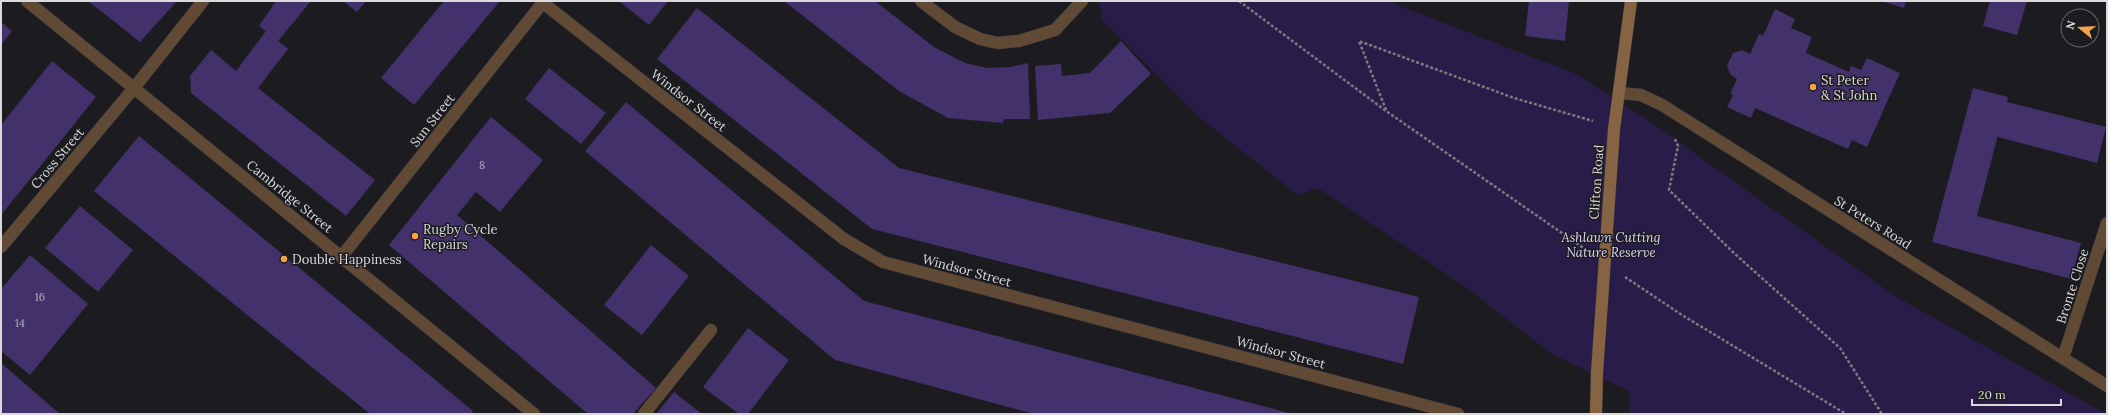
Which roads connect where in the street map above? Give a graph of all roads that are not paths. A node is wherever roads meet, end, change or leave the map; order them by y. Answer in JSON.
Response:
{"nodes":[{"id":1,"x":27,"y":1,"type":"edge"},
{"id":2,"x":203,"y":1,"type":"edge"},
{"id":3,"x":921,"y":1,"type":"edge"},
{"id":4,"x":1082,"y":1,"type":"edge"},
{"id":5,"x":1631,"y":1,"type":"edge"},
{"id":6,"x":543,"y":2,"type":"edge"},
{"id":7,"x":134,"y":88,"type":"junction"},
{"id":8,"x":1620,"y":92,"type":"junction"},
{"id":9,"x":2107,"y":223,"type":"edge"},
{"id":10,"x":1,"y":247,"type":"edge"},
{"id":11,"x":342,"y":256,"type":"junction"},
{"id":12,"x":711,"y":330,"type":"dead end"},
{"id":13,"x":2063,"y":358,"type":"junction"},
{"id":14,"x":2107,"y":386,"type":"edge"},
{"id":15,"x":534,"y":414,"type":"edge"},
{"id":16,"x":644,"y":414,"type":"edge"},
{"id":17,"x":1458,"y":414,"type":"edge"},
{"id":18,"x":1596,"y":414,"type":"edge"}],
"edges":[{"from":1,"to":7,"type":"street","name":"Cambridge Street"},
{"from":2,"to":7,"type":"street","name":"Cross Street"},
{"from":3,"to":4,"type":"street"},
{"from":5,"to":8,"type":"street","name":"Clifton Road"},
{"from":6,"to":11,"type":"street","name":"Sun Street"},
{"from":6,"to":17,"type":"street","name":"Windsor Street"},
{"from":7,"to":10,"type":"street","name":"Cross Street"},
{"from":7,"to":11,"type":"street","name":"Cambridge Street"},
{"from":8,"to":13,"type":"street","name":"St Peters Road"},
{"from":8,"to":18,"type":"street","name":"Clifton Road","bridge":true},
{"from":9,"to":13,"type":"street","name":"Bronte Close"},
{"from":11,"to":15,"type":"street","name":"Cambridge Street"},
{"from":12,"to":16,"type":"street"},
{"from":13,"to":14,"type":"street","name":"St Peters Road"}]}
